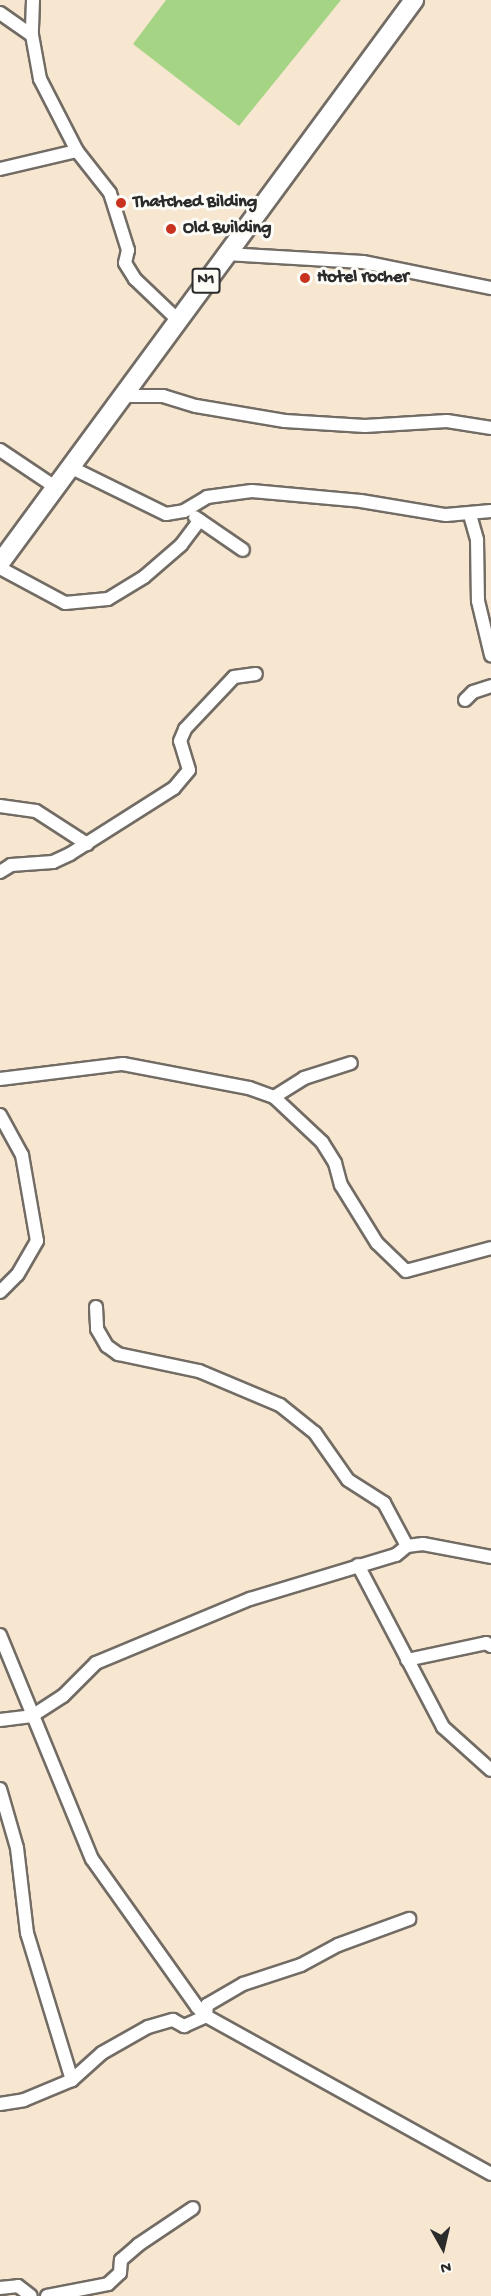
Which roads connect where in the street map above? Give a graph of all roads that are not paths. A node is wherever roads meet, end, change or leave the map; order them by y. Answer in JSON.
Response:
{"nodes":[{"id":1,"x":33,"y":0,"type":"edge"},
{"id":2,"x":414,"y":0,"type":"edge"},
{"id":3,"x":0,"y":13,"type":"edge"},
{"id":4,"x":32,"y":35,"type":"junction"},
{"id":5,"x":77,"y":152,"type":"junction"},
{"id":6,"x":0,"y":169,"type":"edge"},
{"id":7,"x":226,"y":254,"type":"junction"},
{"id":8,"x":491,"y":288,"type":"edge"},
{"id":9,"x":179,"y":321,"type":"junction"},
{"id":10,"x":127,"y":396,"type":"junction"},
{"id":11,"x":491,"y":428,"type":"edge"},
{"id":12,"x":0,"y":450,"type":"edge"},
{"id":13,"x":70,"y":467,"type":"junction"},
{"id":14,"x":55,"y":487,"type":"junction"},
{"id":15,"x":184,"y":511,"type":"junction"},
{"id":16,"x":491,"y":511,"type":"edge"},
{"id":17,"x":470,"y":515,"type":"junction"},
{"id":18,"x":200,"y":520,"type":"junction"},
{"id":19,"x":243,"y":550,"type":"dead end"},
{"id":20,"x":0,"y":563,"type":"edge"},
{"id":21,"x":0,"y":568,"type":"edge"},
{"id":22,"x":485,"y":599,"type":"edge"},
{"id":23,"x":491,"y":656,"type":"edge"},
{"id":24,"x":256,"y":674,"type":"dead end"},
{"id":25,"x":491,"y":686,"type":"edge"},
{"id":26,"x":465,"y":700,"type":"dead end"},
{"id":27,"x":0,"y":806,"type":"edge"},
{"id":28,"x":87,"y":844,"type":"junction"},
{"id":29,"x":0,"y":872,"type":"edge"},
{"id":30,"x":351,"y":1063,"type":"dead end"},
{"id":31,"x":0,"y":1079,"type":"edge"},
{"id":32,"x":274,"y":1097,"type":"junction"},
{"id":33,"x":0,"y":1115,"type":"edge"},
{"id":34,"x":491,"y":1248,"type":"edge"},
{"id":35,"x":0,"y":1292,"type":"edge"},
{"id":36,"x":96,"y":1307,"type":"dead end"},
{"id":37,"x":407,"y":1546,"type":"junction"},
{"id":38,"x":491,"y":1557,"type":"edge"},
{"id":39,"x":358,"y":1565,"type":"junction"},
{"id":40,"x":0,"y":1635,"type":"edge"},
{"id":41,"x":491,"y":1646,"type":"edge"},
{"id":42,"x":406,"y":1660,"type":"junction"},
{"id":43,"x":32,"y":1716,"type":"junction"},
{"id":44,"x":0,"y":1720,"type":"edge"},
{"id":45,"x":491,"y":1770,"type":"edge"},
{"id":46,"x":0,"y":1790,"type":"edge"},
{"id":47,"x":409,"y":1919,"type":"dead end"},
{"id":48,"x":206,"y":2016,"type":"junction"},
{"id":49,"x":72,"y":2080,"type":"junction"},
{"id":50,"x":0,"y":2104,"type":"edge"},
{"id":51,"x":491,"y":2174,"type":"edge"},
{"id":52,"x":193,"y":2208,"type":"dead end"},
{"id":53,"x":0,"y":2288,"type":"edge"},
{"id":54,"x":69,"y":2294,"type":"edge"},
{"id":55,"x":31,"y":2296,"type":"edge"},
{"id":56,"x":47,"y":2296,"type":"edge"}],
"edges":[{"from":1,"to":4,"type":"street"},
{"from":2,"to":7,"type":"highway","number":"N1"},
{"from":3,"to":4,"type":"street"},
{"from":4,"to":5,"type":"street"},
{"from":5,"to":6,"type":"street"},
{"from":5,"to":9,"type":"street"},
{"from":7,"to":8,"type":"street"},
{"from":7,"to":9,"type":"highway","number":"N1"},
{"from":9,"to":10,"type":"highway","number":"N1"},
{"from":10,"to":11,"type":"street"},
{"from":10,"to":13,"type":"highway","number":"N1"},
{"from":12,"to":14,"type":"street"},
{"from":13,"to":14,"type":"highway","number":"N1"},
{"from":13,"to":15,"type":"street"},
{"from":14,"to":20,"type":"highway","number":"N1"},
{"from":15,"to":17,"type":"street"},
{"from":15,"to":18,"type":"street"},
{"from":16,"to":17,"type":"street"},
{"from":17,"to":22,"type":"street"},
{"from":18,"to":19,"type":"street"},
{"from":18,"to":21,"type":"street"},
{"from":22,"to":23,"type":"street"},
{"from":24,"to":28,"type":"street"},
{"from":25,"to":26,"type":"street"},
{"from":27,"to":28,"type":"street"},
{"from":28,"to":29,"type":"street"},
{"from":30,"to":32,"type":"street"},
{"from":31,"to":32,"type":"street"},
{"from":32,"to":34,"type":"street"},
{"from":33,"to":35,"type":"street"},
{"from":36,"to":37,"type":"street"},
{"from":37,"to":38,"type":"street"},
{"from":37,"to":39,"type":"street"},
{"from":39,"to":42,"type":"street"},
{"from":39,"to":43,"type":"street"},
{"from":40,"to":43,"type":"street"},
{"from":41,"to":42,"type":"street"},
{"from":42,"to":45,"type":"street"},
{"from":43,"to":44,"type":"street"},
{"from":43,"to":48,"type":"street"},
{"from":46,"to":49,"type":"street"},
{"from":47,"to":48,"type":"street"},
{"from":48,"to":49,"type":"street"},
{"from":48,"to":51,"type":"street"},
{"from":49,"to":50,"type":"street"},
{"from":52,"to":54,"type":"street"},
{"from":53,"to":55,"type":"street"},
{"from":54,"to":56,"type":"street"}]}
